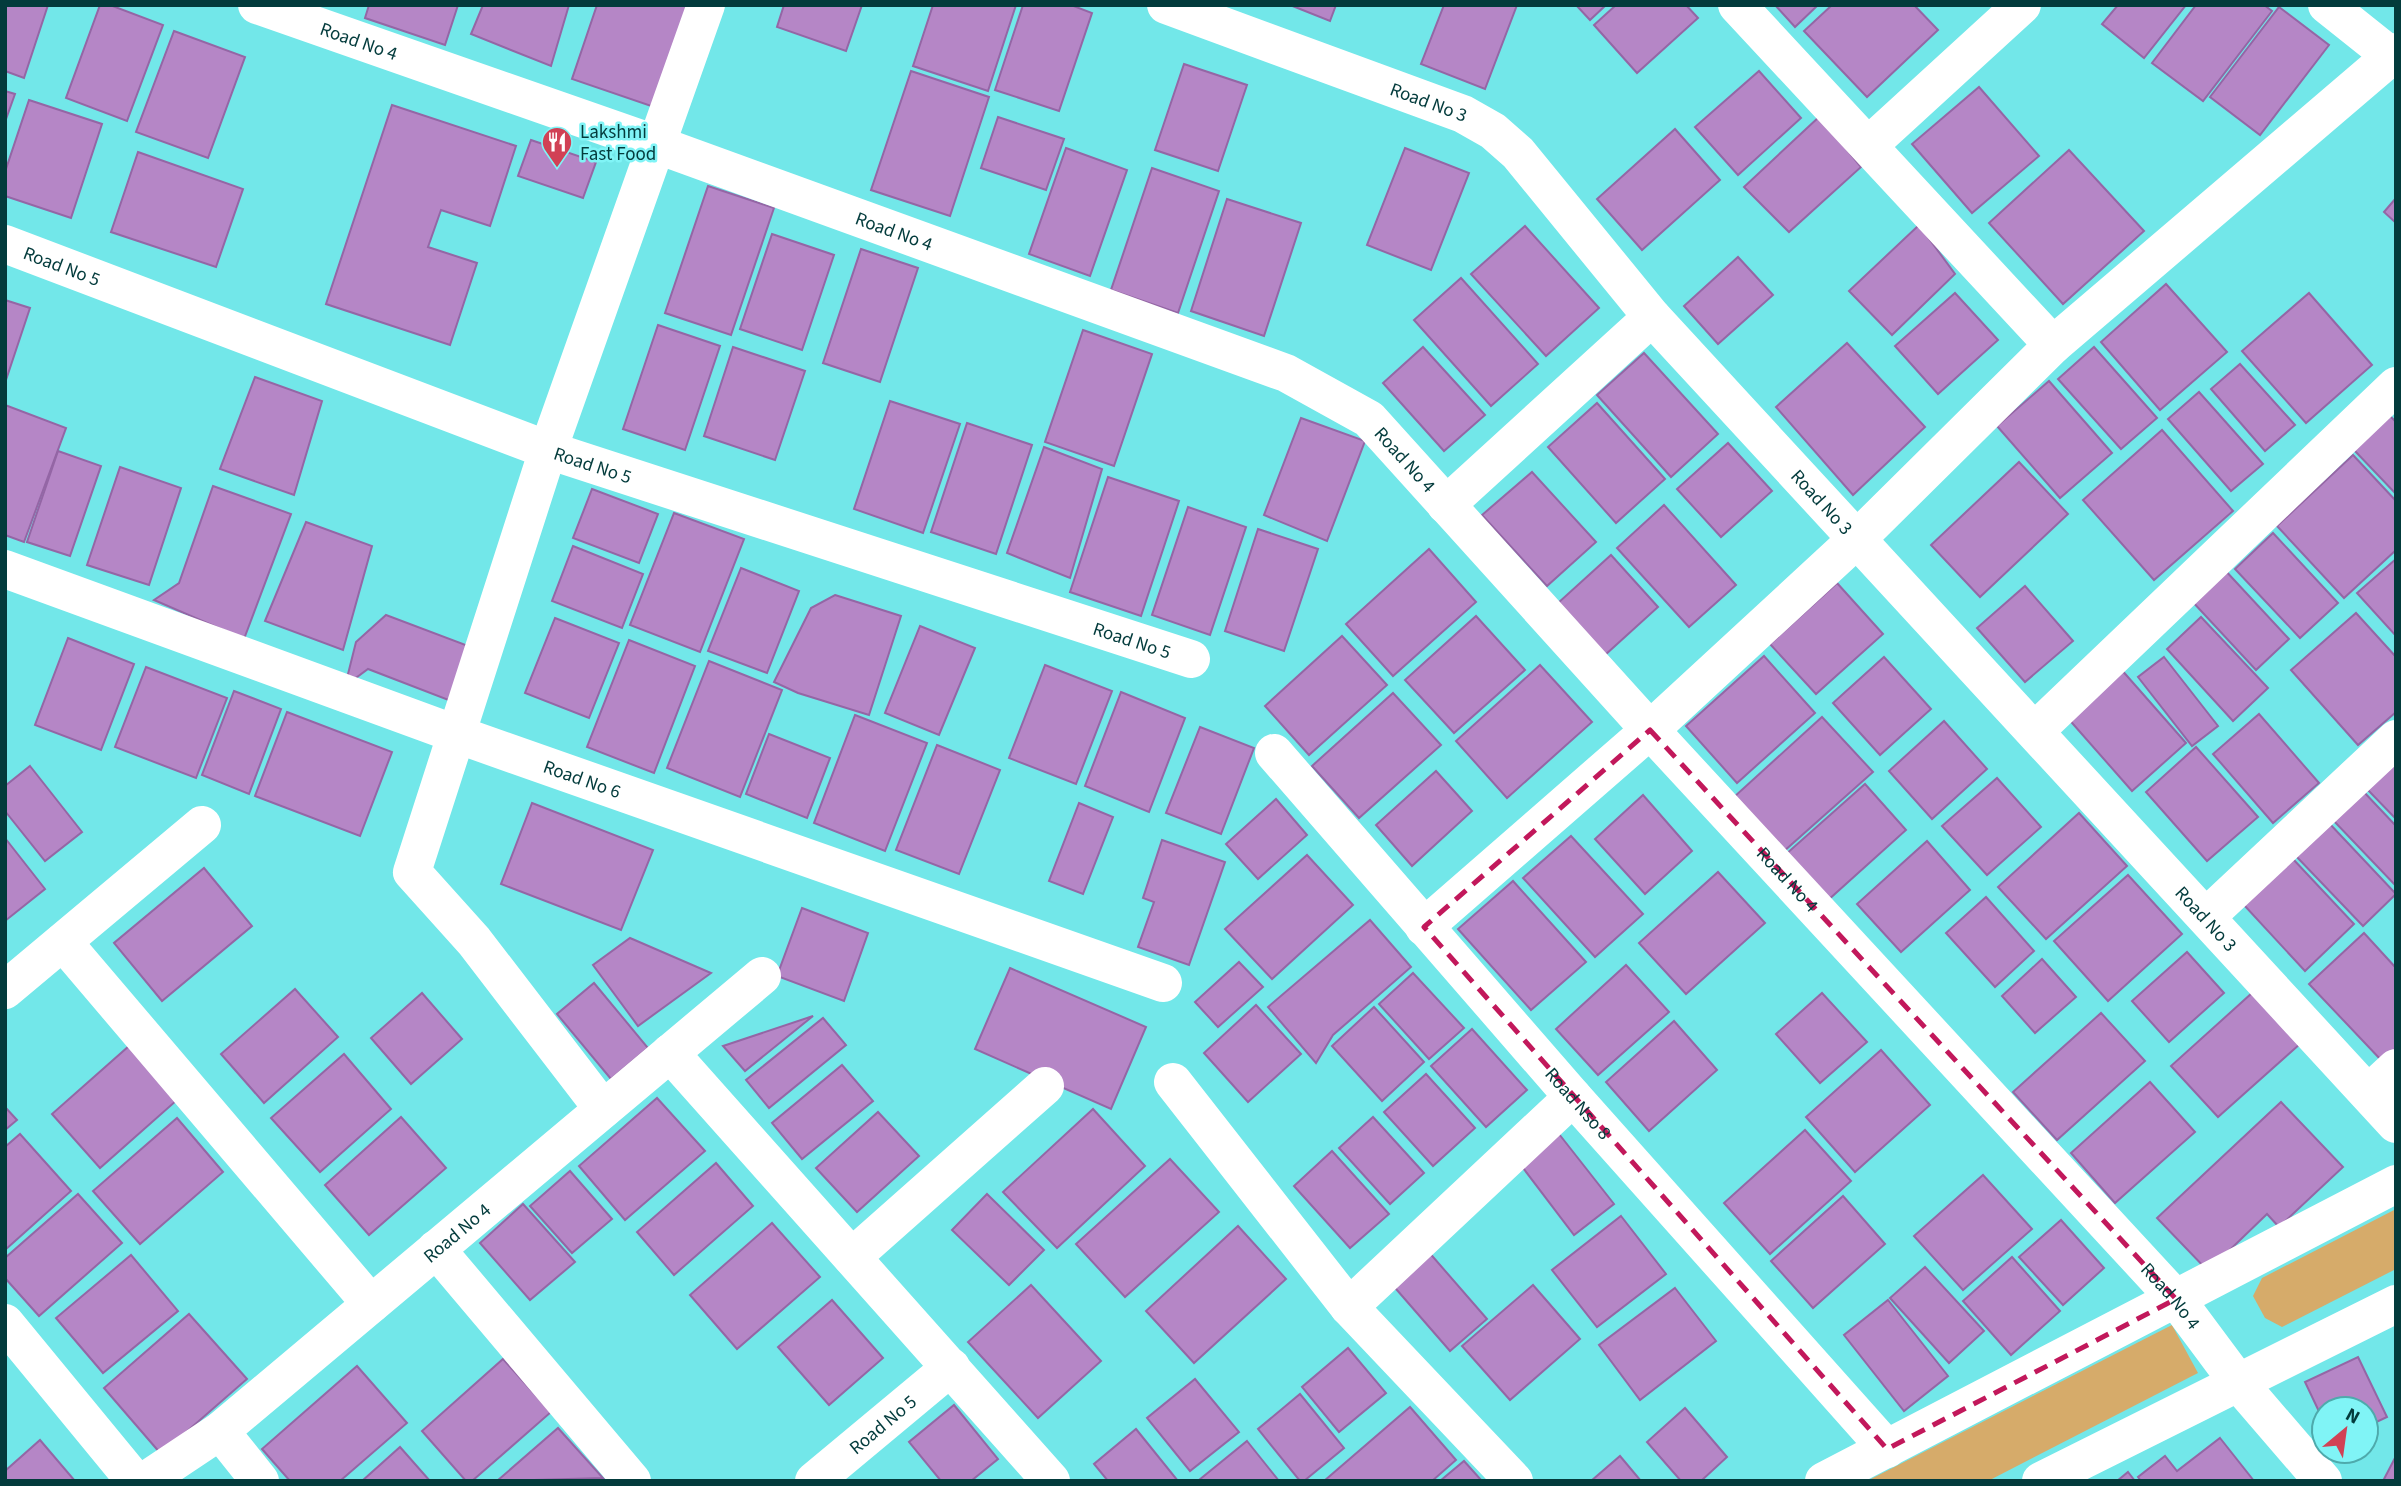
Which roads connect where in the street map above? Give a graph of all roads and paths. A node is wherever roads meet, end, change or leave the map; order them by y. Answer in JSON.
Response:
{"nodes":[{"id":1,"x":257,"y":5,"type":"edge"},
{"id":2,"x":706,"y":5,"type":"edge"},
{"id":3,"x":1166,"y":5,"type":"edge"},
{"id":4,"x":1737,"y":5,"type":"edge"},
{"id":5,"x":2022,"y":5,"type":"edge"},
{"id":6,"x":2327,"y":5,"type":"edge"},
{"id":7,"x":2394,"y":56,"type":"edge"},
{"id":8,"x":658,"y":145,"type":"junction"},
{"id":9,"x":1869,"y":145,"type":"junction"},
{"id":10,"x":5,"y":244,"type":"edge"},
{"id":11,"x":1652,"y":317,"type":"junction"},
{"id":12,"x":2053,"y":345,"type":"junction"},
{"id":13,"x":2396,"y":386,"type":"edge"},
{"id":14,"x":548,"y":450,"type":"junction"},
{"id":15,"x":1446,"y":505,"type":"junction"},
{"id":16,"x":1858,"y":538,"type":"junction"},
{"id":17,"x":5,"y":569,"type":"edge"},
{"id":18,"x":1191,"y":659,"type":"dead end"},
{"id":19,"x":1650,"y":730,"type":"junction"},
{"id":20,"x":2036,"y":730,"type":"junction"},
{"id":21,"x":456,"y":734,"type":"junction"},
{"id":22,"x":2396,"y":739,"type":"edge"},
{"id":23,"x":1274,"y":753,"type":"dead end"},
{"id":24,"x":202,"y":825,"type":"dead end"},
{"id":25,"x":2206,"y":917,"type":"junction"},
{"id":26,"x":1424,"y":927,"type":"junction"},
{"id":27,"x":63,"y":942,"type":"junction"},
{"id":28,"x":762,"y":976,"type":"dead end"},
{"id":29,"x":1163,"y":983,"type":"dead end"},
{"id":30,"x":5,"y":990,"type":"edge"},
{"id":31,"x":670,"y":1053,"type":"junction"},
{"id":32,"x":2382,"y":1081,"type":"edge"},
{"id":33,"x":1174,"y":1082,"type":"dead end"},
{"id":34,"x":1045,"y":1086,"type":"dead end"},
{"id":35,"x":1573,"y":1097,"type":"junction"},
{"id":36,"x":603,"y":1110,"type":"junction"},
{"id":37,"x":2396,"y":1124,"type":"edge"},
{"id":38,"x":2396,"y":1184,"type":"edge"},
{"id":39,"x":436,"y":1249,"type":"junction"},
{"id":40,"x":852,"y":1257,"type":"junction"},
{"id":41,"x":2176,"y":1299,"type":"junction"},
{"id":42,"x":371,"y":1304,"type":"junction"},
{"id":43,"x":2396,"y":1304,"type":"edge"},
{"id":44,"x":1349,"y":1307,"type":"junction"},
{"id":45,"x":5,"y":1323,"type":"edge"},
{"id":46,"x":951,"y":1367,"type":"junction"},
{"id":47,"x":2237,"y":1381,"type":"junction"},
{"id":48,"x":220,"y":1431,"type":"junction"},
{"id":49,"x":1887,"y":1449,"type":"junction"},
{"id":50,"x":135,"y":1481,"type":"edge"},
{"id":51,"x":145,"y":1481,"type":"edge"},
{"id":52,"x":260,"y":1481,"type":"edge"},
{"id":53,"x":632,"y":1481,"type":"edge"},
{"id":54,"x":814,"y":1481,"type":"edge"},
{"id":55,"x":1051,"y":1481,"type":"edge"},
{"id":56,"x":1514,"y":1481,"type":"edge"},
{"id":57,"x":1824,"y":1481,"type":"edge"},
{"id":58,"x":2041,"y":1481,"type":"edge"},
{"id":59,"x":2323,"y":1481,"type":"edge"}],
"edges":[{"from":1,"to":8,"type":"street","name":"Road No 4"},
{"from":2,"to":8,"type":"street"},
{"from":3,"to":11,"type":"street","name":"Road No 3"},
{"from":4,"to":9,"type":"street"},
{"from":5,"to":9,"type":"street"},
{"from":6,"to":7,"type":"street"},
{"from":7,"to":12,"type":"street"},
{"from":8,"to":14,"type":"street"},
{"from":8,"to":15,"type":"street","name":"Road No 4"},
{"from":9,"to":12,"type":"street"},
{"from":10,"to":14,"type":"street","name":"Road No 5"},
{"from":11,"to":15,"type":"street"},
{"from":11,"to":16,"type":"street","name":"Road No 3"},
{"from":12,"to":16,"type":"street"},
{"from":13,"to":20,"type":"street"},
{"from":14,"to":18,"type":"street","name":"Road No 5"},
{"from":14,"to":21,"type":"street"},
{"from":15,"to":19,"type":"street","name":"Road No 4"},
{"from":16,"to":19,"type":"street"},
{"from":16,"to":20,"type":"street","name":"Road No 3"},
{"from":17,"to":21,"type":"street","name":"Road No 6"},
{"from":19,"to":26,"type":"street"},
{"from":19,"to":41,"type":"street","name":"Road No 4"},
{"from":20,"to":25,"type":"street","name":"Road No 3"},
{"from":21,"to":29,"type":"street","name":"Road No 6"},
{"from":21,"to":36,"type":"street"},
{"from":22,"to":25,"type":"street"},
{"from":23,"to":26,"type":"street","name":"Road Nso 8"},
{"from":24,"to":27,"type":"street"},
{"from":25,"to":32,"type":"street","name":"Road No 3"},
{"from":26,"to":35,"type":"street","name":"Road Nso 8"},
{"from":27,"to":30,"type":"street"},
{"from":27,"to":42,"type":"street"},
{"from":28,"to":31,"type":"street","name":"Road No 4"},
{"from":31,"to":36,"type":"street","name":"Road No 4"},
{"from":31,"to":40,"type":"street"},
{"from":32,"to":37,"type":"street","name":"Road No 3"},
{"from":33,"to":44,"type":"street"},
{"from":34,"to":40,"type":"street"},
{"from":35,"to":44,"type":"street"},
{"from":35,"to":49,"type":"street","name":"Road Nso 8"},
{"from":36,"to":39,"type":"street","name":"Road No 4"},
{"from":38,"to":41,"type":"street"},
{"from":39,"to":42,"type":"street","name":"Road No 4"},
{"from":39,"to":53,"type":"street"},
{"from":40,"to":46,"type":"street"},
{"from":41,"to":47,"type":"street","name":"Road No 4"},
{"from":41,"to":49,"type":"street"},
{"from":42,"to":48,"type":"street","name":"Road No 4"},
{"from":43,"to":47,"type":"street"},
{"from":44,"to":56,"type":"street"},
{"from":45,"to":50,"type":"street"},
{"from":46,"to":54,"type":"street","name":"Road No 5"},
{"from":46,"to":55,"type":"street"},
{"from":47,"to":58,"type":"street"},
{"from":47,"to":59,"type":"street","name":"Road No 4"},
{"from":48,"to":51,"type":"street","name":"Road No 4"},
{"from":48,"to":52,"type":"street"},
{"from":49,"to":57,"type":"street"}]}
